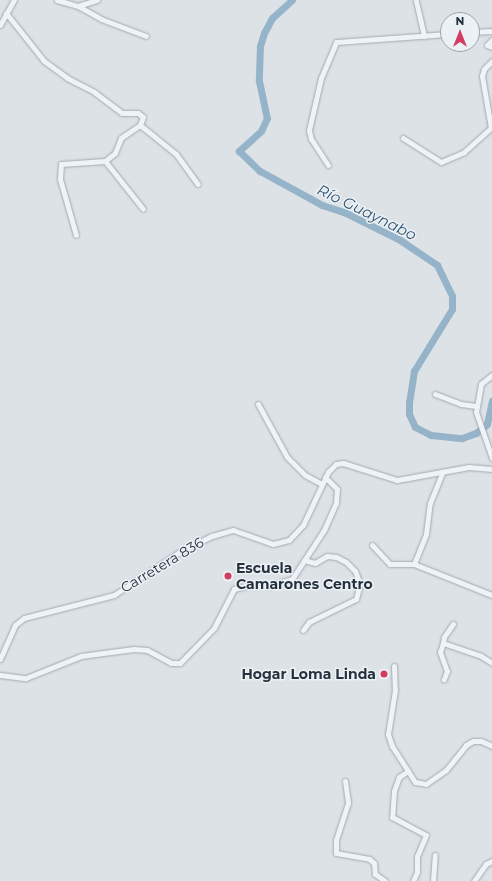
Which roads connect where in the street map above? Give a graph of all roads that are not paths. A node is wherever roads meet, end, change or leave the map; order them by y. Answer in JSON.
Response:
{"nodes":[{"id":1,"x":14,"y":0,"type":"edge"},
{"id":2,"x":57,"y":0,"type":"edge"},
{"id":3,"x":70,"y":0,"type":"edge"},
{"id":4,"x":97,"y":0,"type":"edge"},
{"id":5,"x":416,"y":1,"type":"dead end"},
{"id":6,"x":78,"y":6,"type":"junction"},
{"id":7,"x":6,"y":14,"type":"junction"},
{"id":8,"x":0,"y":25,"type":"edge"},
{"id":9,"x":492,"y":31,"type":"edge"},
{"id":10,"x":480,"y":32,"type":"edge"},
{"id":11,"x":440,"y":35,"type":"edge"},
{"id":12,"x":146,"y":36,"type":"dead end"},
{"id":13,"x":424,"y":36,"type":"junction"},
{"id":14,"x":492,"y":40,"type":"edge"},
{"id":15,"x":492,"y":47,"type":"edge"},
{"id":16,"x":492,"y":61,"type":"edge"},
{"id":17,"x":140,"y":125,"type":"junction"},
{"id":18,"x":491,"y":127,"type":"edge"},
{"id":19,"x":403,"y":138,"type":"dead end"},
{"id":20,"x":105,"y":161,"type":"junction"},
{"id":21,"x":328,"y":165,"type":"dead end"},
{"id":22,"x":198,"y":184,"type":"dead end"},
{"id":23,"x":143,"y":209,"type":"dead end"},
{"id":24,"x":76,"y":235,"type":"dead end"},
{"id":25,"x":492,"y":375,"type":"edge"},
{"id":26,"x":436,"y":394,"type":"dead end"},
{"id":27,"x":258,"y":404,"type":"dead end"},
{"id":28,"x":476,"y":406,"type":"junction"},
{"id":29,"x":492,"y":458,"type":"edge"},
{"id":30,"x":492,"y":467,"type":"edge"},
{"id":31,"x":442,"y":473,"type":"junction"},
{"id":32,"x":325,"y":477,"type":"junction"},
{"id":33,"x":322,"y":484,"type":"junction"},
{"id":34,"x":372,"y":545,"type":"dead end"},
{"id":35,"x":304,"y":560,"type":"junction"},
{"id":36,"x":414,"y":564,"type":"junction"},
{"id":37,"x":492,"y":595,"type":"edge"},
{"id":38,"x":453,"y":624,"type":"dead end"},
{"id":39,"x":303,"y":630,"type":"dead end"},
{"id":40,"x":443,"y":643,"type":"junction"},
{"id":41,"x":0,"y":659,"type":"edge"},
{"id":42,"x":492,"y":663,"type":"edge"},
{"id":43,"x":394,"y":666,"type":"dead end"},
{"id":44,"x":0,"y":675,"type":"edge"},
{"id":45,"x":444,"y":679,"type":"dead end"},
{"id":46,"x":492,"y":746,"type":"edge"},
{"id":47,"x":408,"y":771,"type":"junction"},
{"id":48,"x":345,"y":781,"type":"dead end"},
{"id":49,"x":435,"y":854,"type":"dead end"},
{"id":50,"x":492,"y":861,"type":"edge"},
{"id":51,"x":385,"y":881,"type":"edge"},
{"id":52,"x":413,"y":881,"type":"edge"},
{"id":53,"x":433,"y":881,"type":"edge"},
{"id":54,"x":474,"y":881,"type":"edge"}],
"edges":[{"from":1,"to":7,"type":"street"},
{"from":2,"to":6,"type":"street"},
{"from":3,"to":6,"type":"street"},
{"from":4,"to":6,"type":"street"},
{"from":5,"to":13,"type":"street"},
{"from":6,"to":12,"type":"street"},
{"from":7,"to":8,"type":"street"},
{"from":7,"to":17,"type":"street"},
{"from":9,"to":10,"type":"street"},
{"from":11,"to":13,"type":"street"},
{"from":13,"to":21,"type":"street"},
{"from":14,"to":15,"type":"street"},
{"from":16,"to":18,"type":"street"},
{"from":17,"to":20,"type":"street"},
{"from":17,"to":22,"type":"street"},
{"from":18,"to":19,"type":"street"},
{"from":20,"to":23,"type":"street"},
{"from":20,"to":24,"type":"street"},
{"from":25,"to":28,"type":"street"},
{"from":26,"to":28,"type":"street"},
{"from":27,"to":33,"type":"street"},
{"from":28,"to":29,"type":"street"},
{"from":30,"to":31,"type":"street","name":"Carretera 836"},
{"from":31,"to":32,"type":"street","name":"Carretera 836"},
{"from":31,"to":36,"type":"street"},
{"from":32,"to":33,"type":"street","name":"Carretera 836"},
{"from":32,"to":35,"type":"street"},
{"from":33,"to":41,"type":"street","name":"Carretera 836"},
{"from":34,"to":36,"type":"street"},
{"from":35,"to":39,"type":"street"},
{"from":35,"to":44,"type":"street"},
{"from":36,"to":37,"type":"street"},
{"from":38,"to":40,"type":"street"},
{"from":40,"to":42,"type":"street"},
{"from":40,"to":45,"type":"street"},
{"from":43,"to":47,"type":"street"},
{"from":46,"to":47,"type":"street"},
{"from":47,"to":52,"type":"street"},
{"from":48,"to":51,"type":"street"},
{"from":49,"to":53,"type":"street"},
{"from":50,"to":54,"type":"street"}]}
